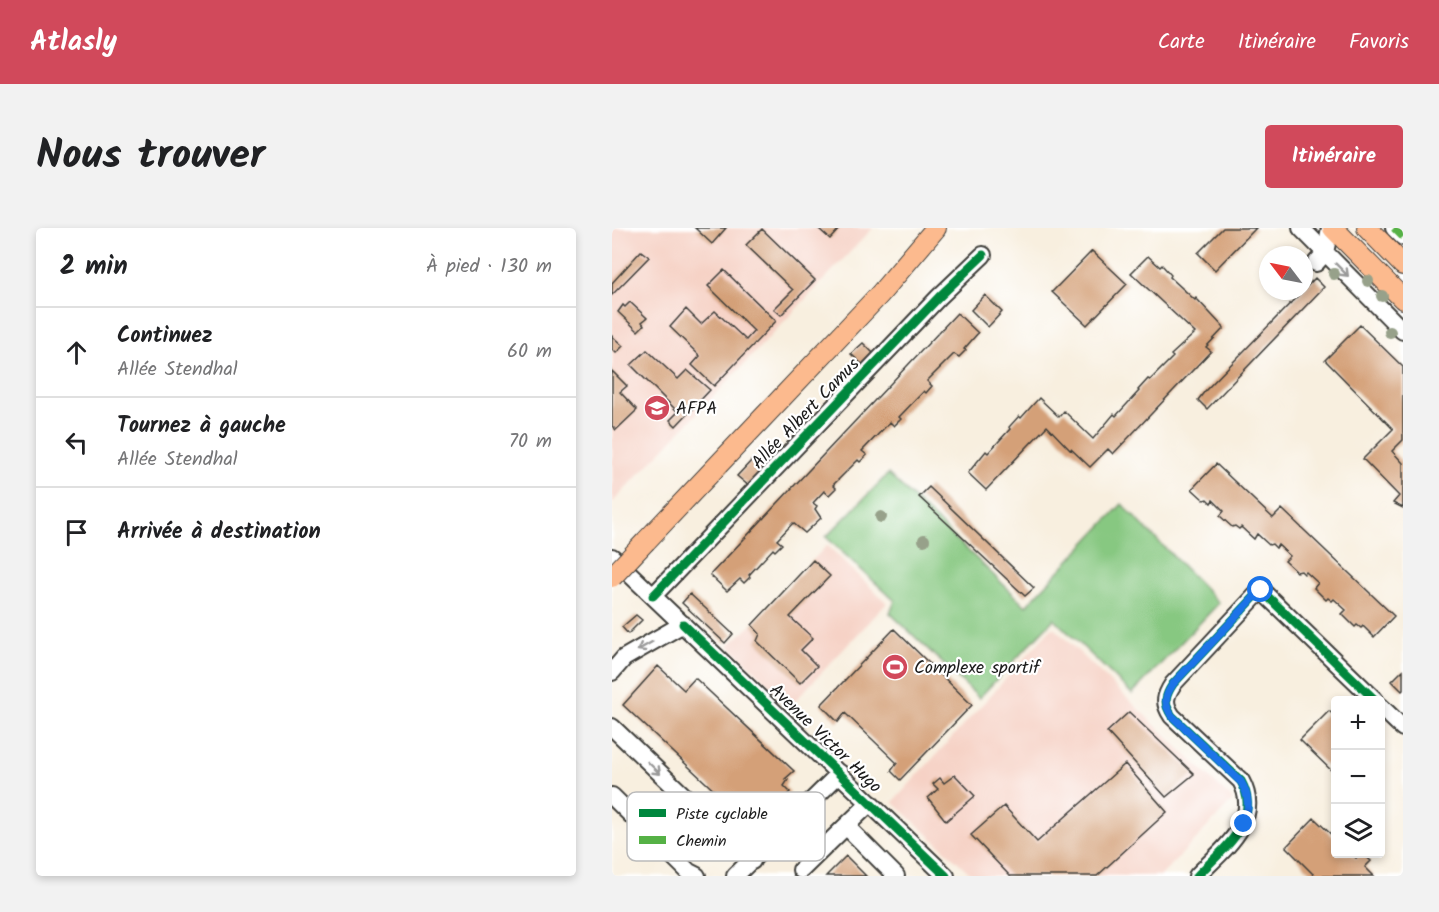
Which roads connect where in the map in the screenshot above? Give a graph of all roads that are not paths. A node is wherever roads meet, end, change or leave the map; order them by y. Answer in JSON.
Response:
{"nodes":[{"id":1,"x":936,"y":228,"type":"edge"},
{"id":2,"x":950,"y":228,"type":"edge"},
{"id":3,"x":1301,"y":228,"type":"edge"},
{"id":4,"x":1331,"y":228,"type":"edge"},
{"id":5,"x":1367,"y":228,"type":"edge"},
{"id":6,"x":1394,"y":228,"type":"edge"},
{"id":7,"x":1403,"y":237,"type":"edge"},
{"id":8,"x":983,"y":255,"type":"dead end"},
{"id":9,"x":1320,"y":258,"type":"junction"},
{"id":10,"x":1403,"y":265,"type":"edge"},
{"id":11,"x":880,"y":294,"type":"junction"},
{"id":12,"x":1403,"y":299,"type":"edge"},
{"id":13,"x":1403,"y":332,"type":"edge"},
{"id":14,"x":612,"y":557,"type":"edge"},
{"id":15,"x":612,"y":577,"type":"edge"},
{"id":16,"x":653,"y":596,"type":"junction"},
{"id":17,"x":683,"y":624,"type":"junction"},
{"id":18,"x":612,"y":672,"type":"edge"},
{"id":19,"x":1371,"y":696,"type":"edge"},
{"id":20,"x":1385,"y":711,"type":"edge"},
{"id":21,"x":612,"y":727,"type":"edge"},
{"id":22,"x":1403,"y":728,"type":"edge"},
{"id":23,"x":840,"y":773,"type":"junction"},
{"id":24,"x":680,"y":792,"type":"edge"},
{"id":25,"x":821,"y":792,"type":"edge"},
{"id":26,"x":612,"y":796,"type":"edge"},
{"id":27,"x":870,"y":803,"type":"junction"},
{"id":28,"x":627,"y":811,"type":"edge"},
{"id":29,"x":846,"y":826,"type":"junction"},
{"id":30,"x":825,"y":847,"type":"edge"},
{"id":31,"x":678,"y":861,"type":"edge"},
{"id":32,"x":752,"y":861,"type":"edge"},
{"id":33,"x":810,"y":861,"type":"edge"},
{"id":34,"x":801,"y":870,"type":"dead end"},
{"id":35,"x":697,"y":876,"type":"edge"},
{"id":36,"x":735,"y":876,"type":"edge"},
{"id":37,"x":896,"y":876,"type":"edge"},
{"id":38,"x":946,"y":876,"type":"edge"},
{"id":39,"x":1197,"y":876,"type":"edge"}],
"edges":[{"from":1,"to":11,"type":"main road"},
{"from":2,"to":11,"type":"main road"},
{"from":3,"to":9,"type":"street"},
{"from":4,"to":9,"type":"street"},
{"from":4,"to":12,"type":"main road"},
{"from":5,"to":10,"type":"main road"},
{"from":6,"to":7,"type":"street"},
{"from":8,"to":16,"type":"street","name":"Allée Albert Camus"},
{"from":9,"to":13,"type":"street","one_way":true},
{"from":11,"to":15,"type":"main road","bridge":true},
{"from":14,"to":16,"type":"street","name":"Avenue Victor Hugo"},
{"from":16,"to":17,"type":"street","name":"Avenue Victor Hugo"},
{"from":17,"to":18,"type":"street","one_way":true},
{"from":17,"to":23,"type":"street","name":"Avenue Victor Hugo"},
{"from":19,"to":39,"type":"street"},
{"from":20,"to":22,"type":"street"},
{"from":21,"to":24,"type":"street","one_way":true},
{"from":23,"to":25,"type":"street"},
{"from":23,"to":27,"type":"street","name":"Avenue Victor Hugo"},
{"from":26,"to":28,"type":"street"},
{"from":27,"to":29,"type":"street"},
{"from":27,"to":38,"type":"street","name":"Avenue Victor Hugo"},
{"from":29,"to":30,"type":"street"},
{"from":29,"to":37,"type":"street"},
{"from":31,"to":35,"type":"street"},
{"from":32,"to":36,"type":"street"},
{"from":33,"to":34,"type":"street"}]}
